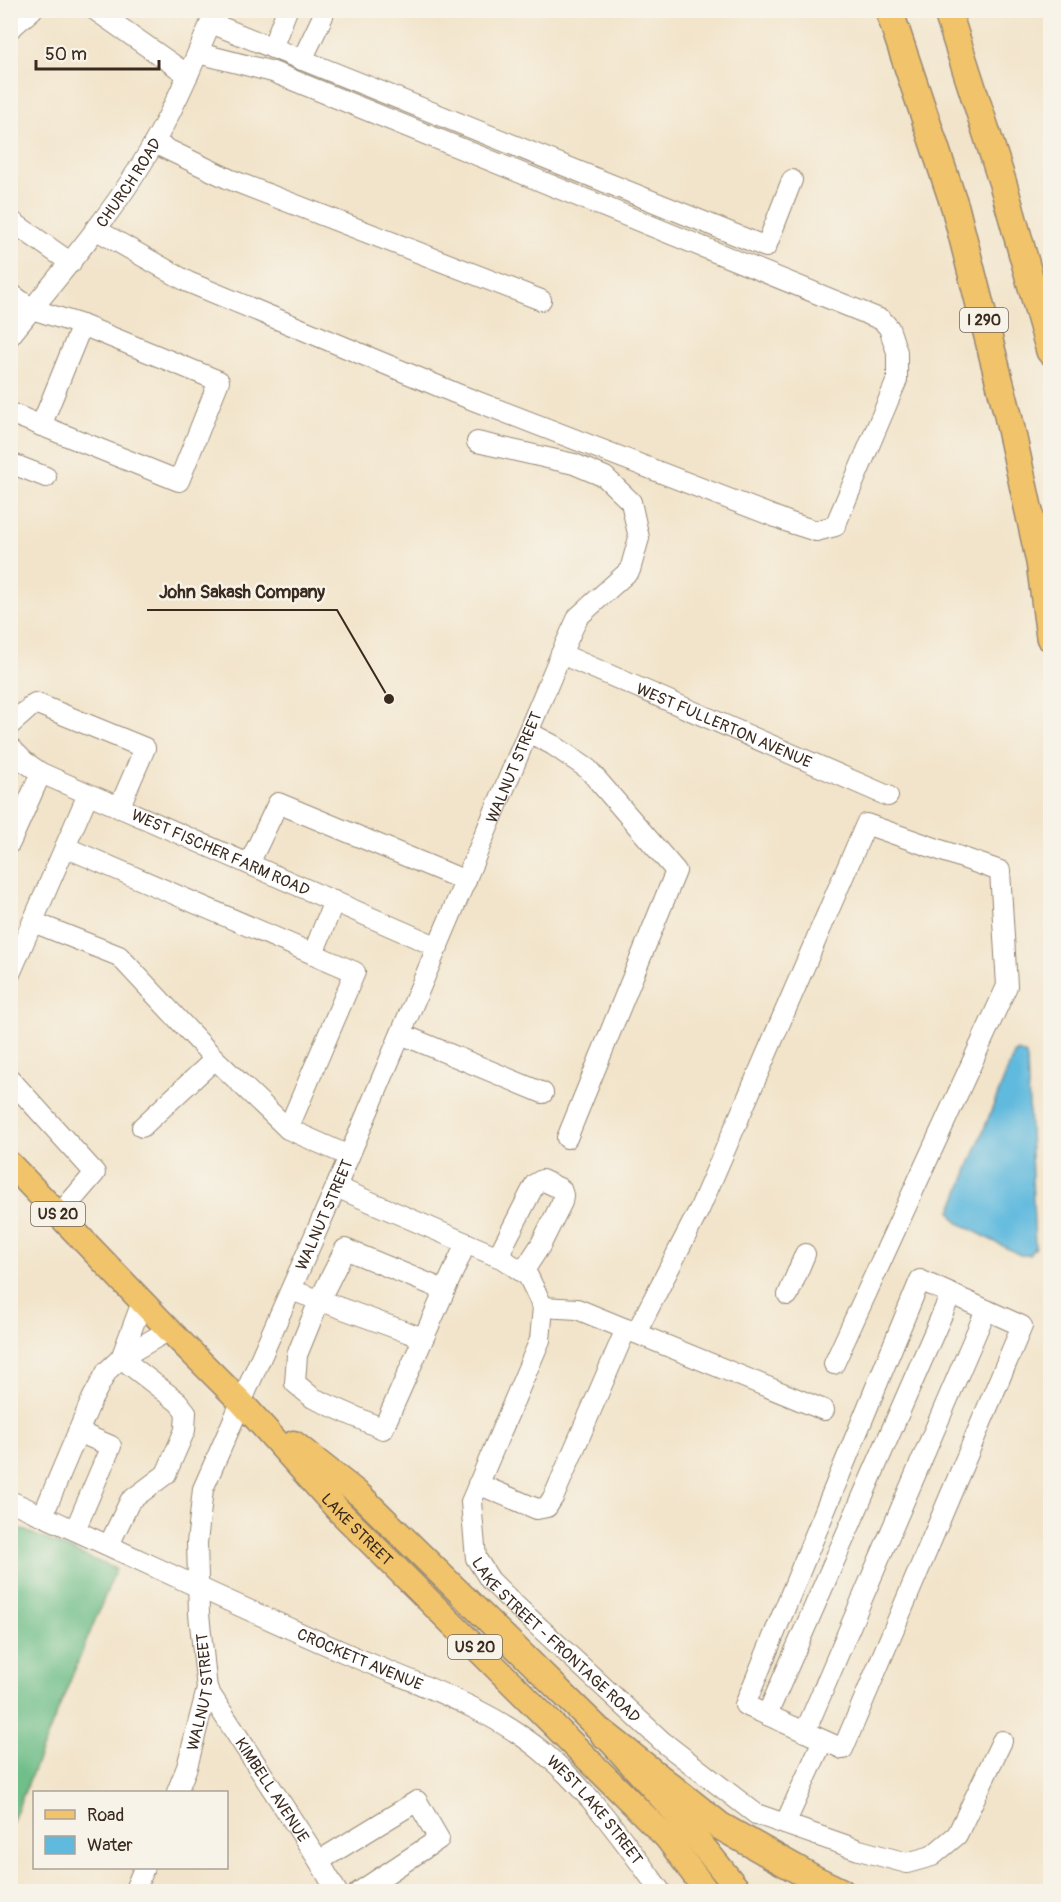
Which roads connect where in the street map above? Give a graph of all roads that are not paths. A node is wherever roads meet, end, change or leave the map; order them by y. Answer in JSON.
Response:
{"nodes":[{"id":1,"x":32,"y":10,"type":"edge"},
{"id":2,"x":95,"y":10,"type":"edge"},
{"id":3,"x":287,"y":10,"type":"edge"},
{"id":4,"x":889,"y":10,"type":"edge"},
{"id":5,"x":947,"y":10,"type":"edge"},
{"id":6,"x":323,"y":16,"type":"dead end"},
{"id":7,"x":213,"y":17,"type":"edge"},
{"id":8,"x":10,"y":29,"type":"edge"},
{"id":9,"x":272,"y":48,"type":"junction"},
{"id":10,"x":198,"y":53,"type":"junction"},
{"id":11,"x":302,"y":60,"type":"junction"},
{"id":12,"x":188,"y":75,"type":"junction"},
{"id":13,"x":154,"y":143,"type":"junction"},
{"id":14,"x":792,"y":180,"type":"dead end"},
{"id":15,"x":10,"y":220,"type":"edge"},
{"id":16,"x":95,"y":229,"type":"junction"},
{"id":17,"x":70,"y":263,"type":"junction"},
{"id":18,"x":10,"y":293,"type":"edge"},
{"id":19,"x":541,"y":300,"type":"dead end"},
{"id":20,"x":32,"y":309,"type":"junction"},
{"id":21,"x":82,"y":325,"type":"junction"},
{"id":22,"x":10,"y":336,"type":"edge"},
{"id":23,"x":1050,"y":351,"type":"edge"},
{"id":24,"x":10,"y":413,"type":"edge"},
{"id":25,"x":41,"y":426,"type":"junction"},
{"id":26,"x":477,"y":442,"type":"dead end"},
{"id":27,"x":10,"y":463,"type":"edge"},
{"id":28,"x":46,"y":477,"type":"dead end"},
{"id":29,"x":1050,"y":637,"type":"edge"},
{"id":30,"x":561,"y":654,"type":"junction"},
{"id":31,"x":10,"y":725,"type":"edge"},
{"id":32,"x":528,"y":732,"type":"junction"},
{"id":33,"x":10,"y":747,"type":"edge"},
{"id":34,"x":41,"y":773,"type":"junction"},
{"id":35,"x":88,"y":794,"type":"junction"},
{"id":36,"x":888,"y":796,"type":"dead end"},
{"id":37,"x":119,"y":808,"type":"junction"},
{"id":38,"x":10,"y":843,"type":"edge"},
{"id":39,"x":65,"y":847,"type":"junction"},
{"id":40,"x":249,"y":864,"type":"junction"},
{"id":41,"x":465,"y":881,"type":"junction"},
{"id":42,"x":334,"y":902,"type":"junction"},
{"id":43,"x":33,"y":922,"type":"junction"},
{"id":44,"x":438,"y":947,"type":"junction"},
{"id":45,"x":313,"y":954,"type":"junction"},
{"id":46,"x":10,"y":974,"type":"edge"},
{"id":47,"x":401,"y":1034,"type":"junction"},
{"id":48,"x":215,"y":1059,"type":"junction"},
{"id":49,"x":10,"y":1079,"type":"edge"},
{"id":50,"x":543,"y":1093,"type":"dead end"},
{"id":51,"x":142,"y":1128,"type":"dead end"},
{"id":52,"x":288,"y":1129,"type":"junction"},
{"id":53,"x":567,"y":1138,"type":"dead end"},
{"id":54,"x":349,"y":1156,"type":"junction"},
{"id":55,"x":10,"y":1164,"type":"edge"},
{"id":56,"x":336,"y":1187,"type":"junction"},
{"id":57,"x":59,"y":1215,"type":"junction"},
{"id":58,"x":466,"y":1242,"type":"junction"},
{"id":59,"x":805,"y":1254,"type":"dead end"},
{"id":60,"x":498,"y":1256,"type":"junction"},
{"id":61,"x":523,"y":1272,"type":"junction"},
{"id":62,"x":291,"y":1290,"type":"junction"},
{"id":63,"x":444,"y":1290,"type":"junction"},
{"id":64,"x":951,"y":1294,"type":"junction"},
{"id":65,"x":788,"y":1295,"type":"dead end"},
{"id":66,"x":319,"y":1301,"type":"junction"},
{"id":67,"x":142,"y":1302,"type":"junction"},
{"id":68,"x":543,"y":1307,"type":"junction"},
{"id":69,"x":986,"y":1310,"type":"junction"},
{"id":70,"x":170,"y":1330,"type":"junction"},
{"id":71,"x":631,"y":1331,"type":"junction"},
{"id":72,"x":423,"y":1338,"type":"junction"},
{"id":73,"x":121,"y":1358,"type":"junction"},
{"id":74,"x":834,"y":1364,"type":"dead end"},
{"id":75,"x":242,"y":1403,"type":"junction"},
{"id":76,"x":824,"y":1410,"type":"dead end"},
{"id":77,"x":78,"y":1432,"type":"junction"},
{"id":78,"x":478,"y":1484,"type":"junction"},
{"id":79,"x":10,"y":1501,"type":"edge"},
{"id":80,"x":43,"y":1515,"type":"junction"},
{"id":81,"x":75,"y":1530,"type":"junction"},
{"id":82,"x":109,"y":1545,"type":"junction"},
{"id":83,"x":198,"y":1586,"type":"junction"},
{"id":84,"x":207,"y":1689,"type":"junction"},
{"id":85,"x":767,"y":1715,"type":"junction"},
{"id":86,"x":805,"y":1732,"type":"junction"},
{"id":87,"x":604,"y":1734,"type":"junction"},
{"id":88,"x":521,"y":1735,"type":"joint"},
{"id":89,"x":823,"y":1740,"type":"junction"},
{"id":90,"x":1002,"y":1741,"type":"dead end"},
{"id":91,"x":177,"y":1791,"type":"edge"},
{"id":92,"x":785,"y":1824,"type":"junction"},
{"id":93,"x":319,"y":1861,"type":"junction"},
{"id":94,"x":144,"y":1869,"type":"edge"},
{"id":95,"x":134,"y":1892,"type":"edge"},
{"id":96,"x":337,"y":1892,"type":"edge"},
{"id":97,"x":359,"y":1892,"type":"edge"},
{"id":98,"x":661,"y":1892,"type":"edge"},
{"id":99,"x":707,"y":1892,"type":"edge"},
{"id":100,"x":740,"y":1892,"type":"edge"},
{"id":101,"x":841,"y":1892,"type":"edge"}],
"edges":[{"from":1,"to":8,"type":"street"},
{"from":2,"to":12,"type":"street"},
{"from":3,"to":9,"type":"street"},
{"from":4,"to":29,"type":"highway","number":"I 290"},
{"from":5,"to":23,"type":"highway"},
{"from":6,"to":11,"type":"street"},
{"from":7,"to":9,"type":"street"},
{"from":7,"to":10,"type":"street","name":"CHURCH ROAD"},
{"from":9,"to":11,"type":"street"},
{"from":10,"to":12,"type":"street","name":"CHURCH ROAD"},
{"from":10,"to":16,"type":"street"},
{"from":11,"to":14,"type":"street"},
{"from":12,"to":13,"type":"street","name":"CHURCH ROAD"},
{"from":13,"to":16,"type":"street","name":"CHURCH ROAD"},
{"from":13,"to":19,"type":"street"},
{"from":15,"to":17,"type":"street"},
{"from":16,"to":17,"type":"street","name":"CHURCH ROAD"},
{"from":17,"to":20,"type":"street","name":"CHURCH ROAD"},
{"from":18,"to":20,"type":"street"},
{"from":20,"to":21,"type":"street"},
{"from":20,"to":22,"type":"street","name":"CHURCH ROAD"},
{"from":21,"to":25,"type":"street"},
{"from":21,"to":25,"type":"street"},
{"from":24,"to":25,"type":"street"},
{"from":26,"to":30,"type":"street","name":"WALNUT STREET"},
{"from":27,"to":28,"type":"street"},
{"from":30,"to":32,"type":"street","name":"WALNUT STREET"},
{"from":30,"to":36,"type":"street","name":"WEST FULLERTON AVENUE"},
{"from":31,"to":37,"type":"street"},
{"from":32,"to":41,"type":"street","name":"WALNUT STREET"},
{"from":32,"to":53,"type":"street"},
{"from":33,"to":34,"type":"street","name":"WEST FISCHER FARM ROAD"},
{"from":34,"to":35,"type":"street","name":"WEST FISCHER FARM ROAD"},
{"from":34,"to":38,"type":"street"},
{"from":35,"to":37,"type":"street","name":"WEST FISCHER FARM ROAD"},
{"from":35,"to":39,"type":"street"},
{"from":37,"to":40,"type":"street","name":"WEST FISCHER FARM ROAD"},
{"from":39,"to":43,"type":"street"},
{"from":39,"to":45,"type":"street"},
{"from":40,"to":41,"type":"street"},
{"from":40,"to":42,"type":"street","name":"WEST FISCHER FARM ROAD"},
{"from":41,"to":44,"type":"street","name":"WALNUT STREET"},
{"from":42,"to":44,"type":"street","name":"WEST FISCHER FARM ROAD"},
{"from":42,"to":45,"type":"street"},
{"from":43,"to":46,"type":"street"},
{"from":43,"to":48,"type":"street"},
{"from":44,"to":47,"type":"street","name":"WALNUT STREET"},
{"from":45,"to":52,"type":"street"},
{"from":47,"to":50,"type":"street"},
{"from":47,"to":54,"type":"street","name":"WALNUT STREET"},
{"from":48,"to":51,"type":"street"},
{"from":48,"to":52,"type":"street"},
{"from":49,"to":57,"type":"street"},
{"from":52,"to":54,"type":"street"},
{"from":54,"to":56,"type":"street","name":"WALNUT STREET"},
{"from":55,"to":57,"type":"main road","name":"LAKE STREET","number":"US 20"},
{"from":56,"to":58,"type":"street"},
{"from":56,"to":62,"type":"street","name":"WALNUT STREET"},
{"from":57,"to":67,"type":"main road","name":"LAKE STREET","number":"US 20"},
{"from":58,"to":60,"type":"street"},
{"from":58,"to":63,"type":"street"},
{"from":59,"to":65,"type":"street"},
{"from":60,"to":61,"type":"street"},
{"from":60,"to":61,"type":"street"},
{"from":61,"to":68,"type":"street"},
{"from":62,"to":66,"type":"street"},
{"from":62,"to":75,"type":"street","name":"WALNUT STREET"},
{"from":63,"to":66,"type":"street"},
{"from":63,"to":72,"type":"street"},
{"from":64,"to":69,"type":"street"},
{"from":64,"to":85,"type":"street"},
{"from":64,"to":85,"type":"street"},
{"from":66,"to":72,"type":"street"},
{"from":66,"to":72,"type":"street"},
{"from":67,"to":70,"type":"main road","name":"LAKE STREET","number":"US 20"},
{"from":67,"to":73,"type":"street"},
{"from":68,"to":71,"type":"street"},
{"from":68,"to":78,"type":"street","name":"LAKE STREET - FRONTAGE ROAD"},
{"from":69,"to":86,"type":"street"},
{"from":69,"to":89,"type":"street"},
{"from":70,"to":73,"type":"street"},
{"from":70,"to":75,"type":"main road","name":"LAKE STREET","number":"US 20"},
{"from":71,"to":74,"type":"street"},
{"from":71,"to":76,"type":"street"},
{"from":71,"to":78,"type":"street"},
{"from":73,"to":77,"type":"street"},
{"from":73,"to":82,"type":"street"},
{"from":75,"to":83,"type":"street","name":"WALNUT STREET"},
{"from":75,"to":87,"type":"main road","name":"LAKE STREET","number":"US 20"},
{"from":75,"to":99,"type":"main road","name":"LAKE STREET","number":"US 20"},
{"from":77,"to":80,"type":"street"},
{"from":77,"to":81,"type":"street"},
{"from":78,"to":92,"type":"street","name":"LAKE STREET - FRONTAGE ROAD"},
{"from":79,"to":80,"type":"street","name":"CROCKETT AVENUE"},
{"from":80,"to":81,"type":"street","name":"CROCKETT AVENUE"},
{"from":81,"to":82,"type":"street","name":"CROCKETT AVENUE"},
{"from":82,"to":83,"type":"street","name":"CROCKETT AVENUE"},
{"from":83,"to":84,"type":"street","name":"WALNUT STREET"},
{"from":83,"to":88,"type":"street","name":"CROCKETT AVENUE"},
{"from":84,"to":91,"type":"street","name":"WALNUT STREET"},
{"from":84,"to":93,"type":"street","name":"KIMBELL AVENUE"},
{"from":85,"to":86,"type":"street"},
{"from":86,"to":89,"type":"street"},
{"from":87,"to":100,"type":"main road","name":"LAKE STREET"},
{"from":87,"to":101,"type":"highway","number":"US 20"},
{"from":88,"to":98,"type":"street","name":"WEST LAKE STREET"},
{"from":89,"to":92,"type":"street"},
{"from":90,"to":92,"type":"street","name":"LAKE STREET - FRONTAGE ROAD"},
{"from":93,"to":96,"type":"street","name":"KIMBELL AVENUE"},
{"from":93,"to":97,"type":"street"},
{"from":94,"to":95,"type":"street"}]}
